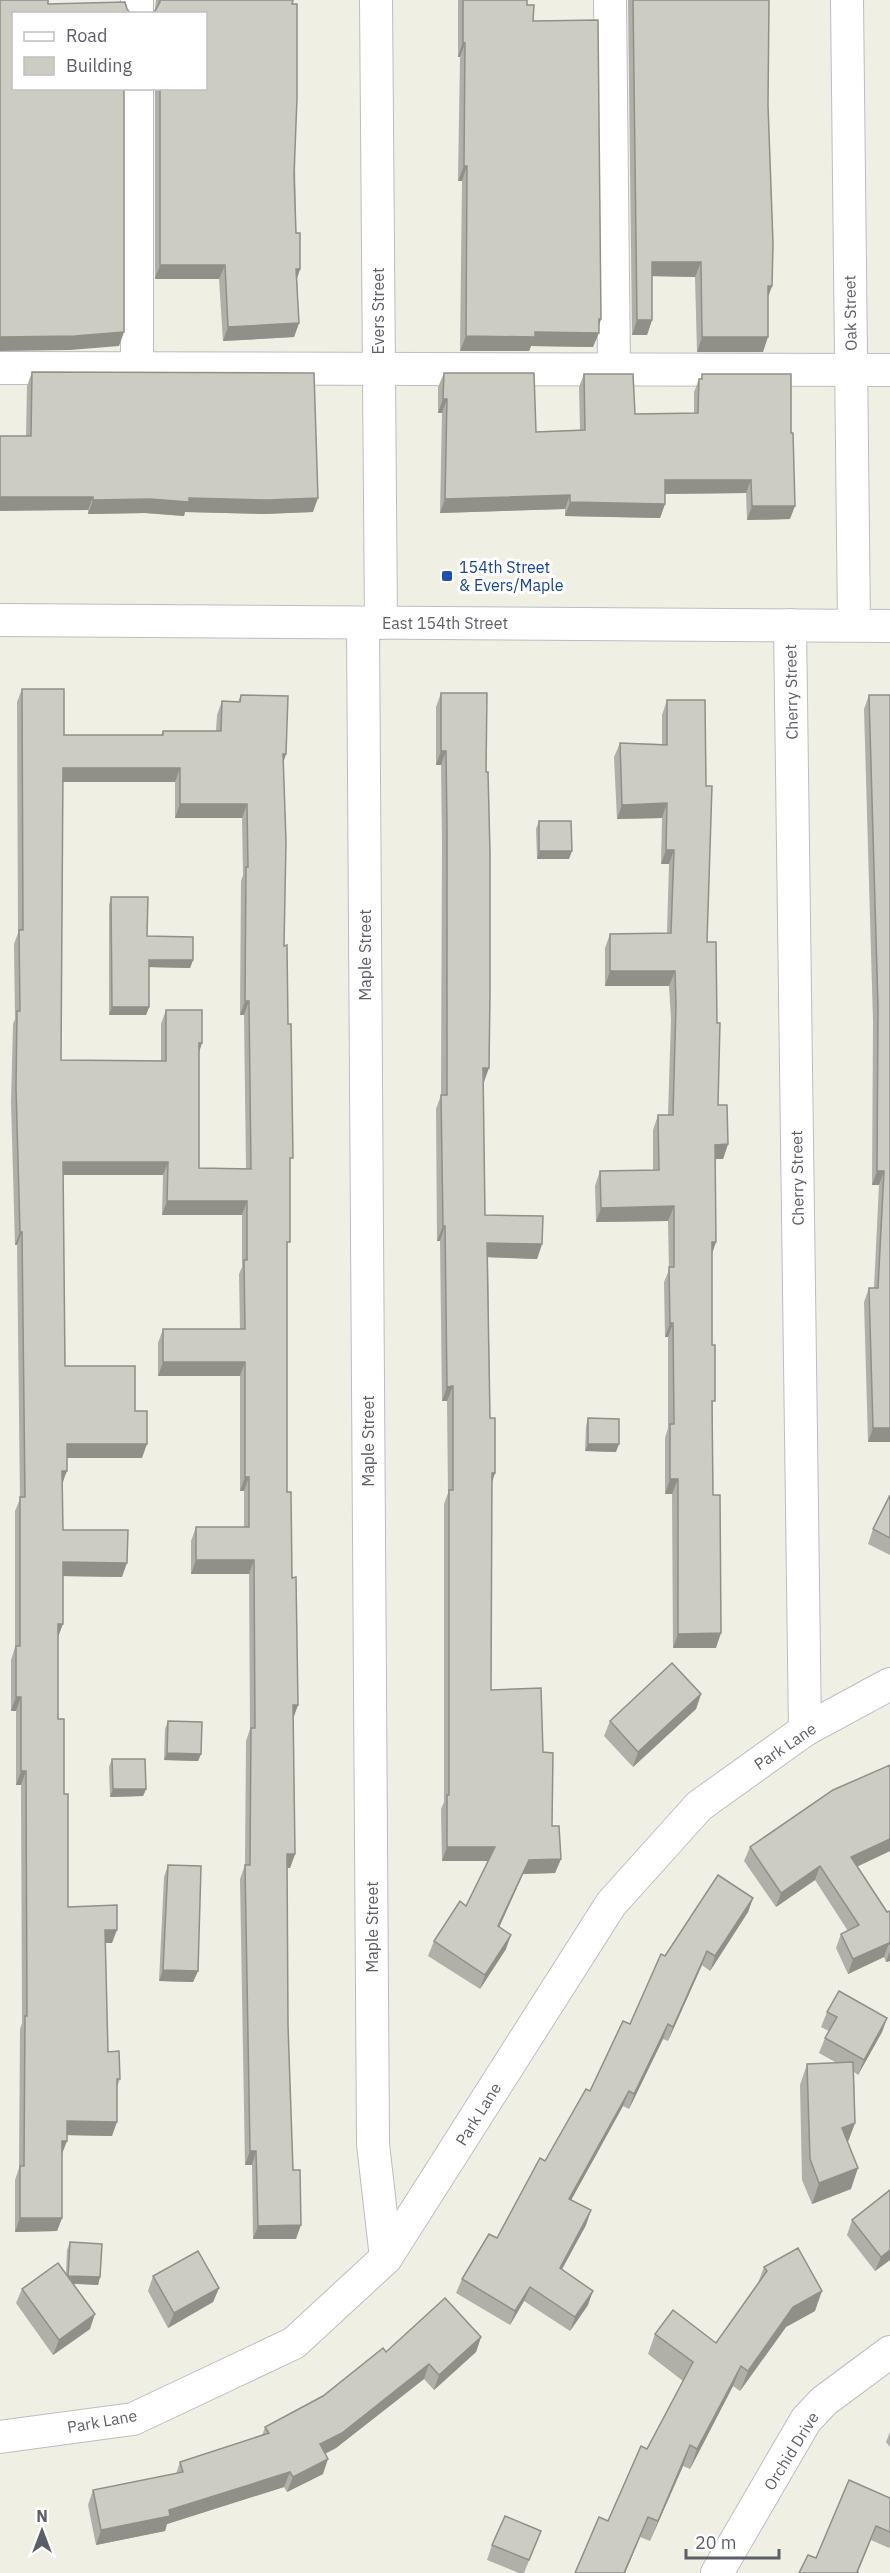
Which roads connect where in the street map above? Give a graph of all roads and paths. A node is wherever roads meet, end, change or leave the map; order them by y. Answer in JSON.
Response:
{"nodes":[{"id":1,"x":376,"y":0,"type":"edge"},
{"id":2,"x":610,"y":0,"type":"edge"},
{"id":3,"x":847,"y":0,"type":"edge"},
{"id":4,"x":137,"y":90,"type":"edge"},
{"id":5,"x":0,"y":368,"type":"edge"},
{"id":6,"x":137,"y":368,"type":"junction"},
{"id":7,"x":379,"y":369,"type":"junction"},
{"id":8,"x":614,"y":369,"type":"junction"},
{"id":9,"x":851,"y":370,"type":"junction"},
{"id":10,"x":890,"y":370,"type":"edge"},
{"id":11,"x":0,"y":620,"type":"edge"},
{"id":12,"x":372,"y":623,"type":"junction"},
{"id":13,"x":790,"y":625,"type":"junction"},
{"id":14,"x":854,"y":625,"type":"junction"},
{"id":15,"x":890,"y":626,"type":"edge"},
{"id":16,"x":890,"y":1684,"type":"edge"},
{"id":17,"x":805,"y":1730,"type":"junction"},
{"id":18,"x":386,"y":2258,"type":"junction"},
{"id":19,"x":890,"y":2352,"type":"edge"},
{"id":20,"x":0,"y":2437,"type":"edge"},
{"id":21,"x":717,"y":2573,"type":"edge"}],
"edges":[{"from":1,"to":7,"type":"street","name":"Evers Street"},
{"from":2,"to":8,"type":"street"},
{"from":3,"to":9,"type":"street","name":"Oak Street"},
{"from":4,"to":6,"type":"street"},
{"from":5,"to":6,"type":"street"},
{"from":6,"to":7,"type":"street"},
{"from":7,"to":8,"type":"street"},
{"from":7,"to":12,"type":"street","name":"Evers Street"},
{"from":8,"to":9,"type":"street"},
{"from":9,"to":10,"type":"street"},
{"from":9,"to":14,"type":"street","name":"Oak Street"},
{"from":11,"to":12,"type":"street","name":"East 154th Street"},
{"from":12,"to":13,"type":"street","name":"East 154th Street"},
{"from":12,"to":18,"type":"street","name":"Maple Street"},
{"from":13,"to":14,"type":"street","name":"East 154th Street"},
{"from":13,"to":17,"type":"street","name":"Cherry Street"},
{"from":14,"to":15,"type":"street","name":"East 154th Street"},
{"from":16,"to":17,"type":"street","name":"Park Lane"},
{"from":17,"to":18,"type":"street","name":"Park Lane"},
{"from":18,"to":20,"type":"street","name":"Park Lane"},
{"from":19,"to":21,"type":"street","name":"Orchid Drive"}]}
